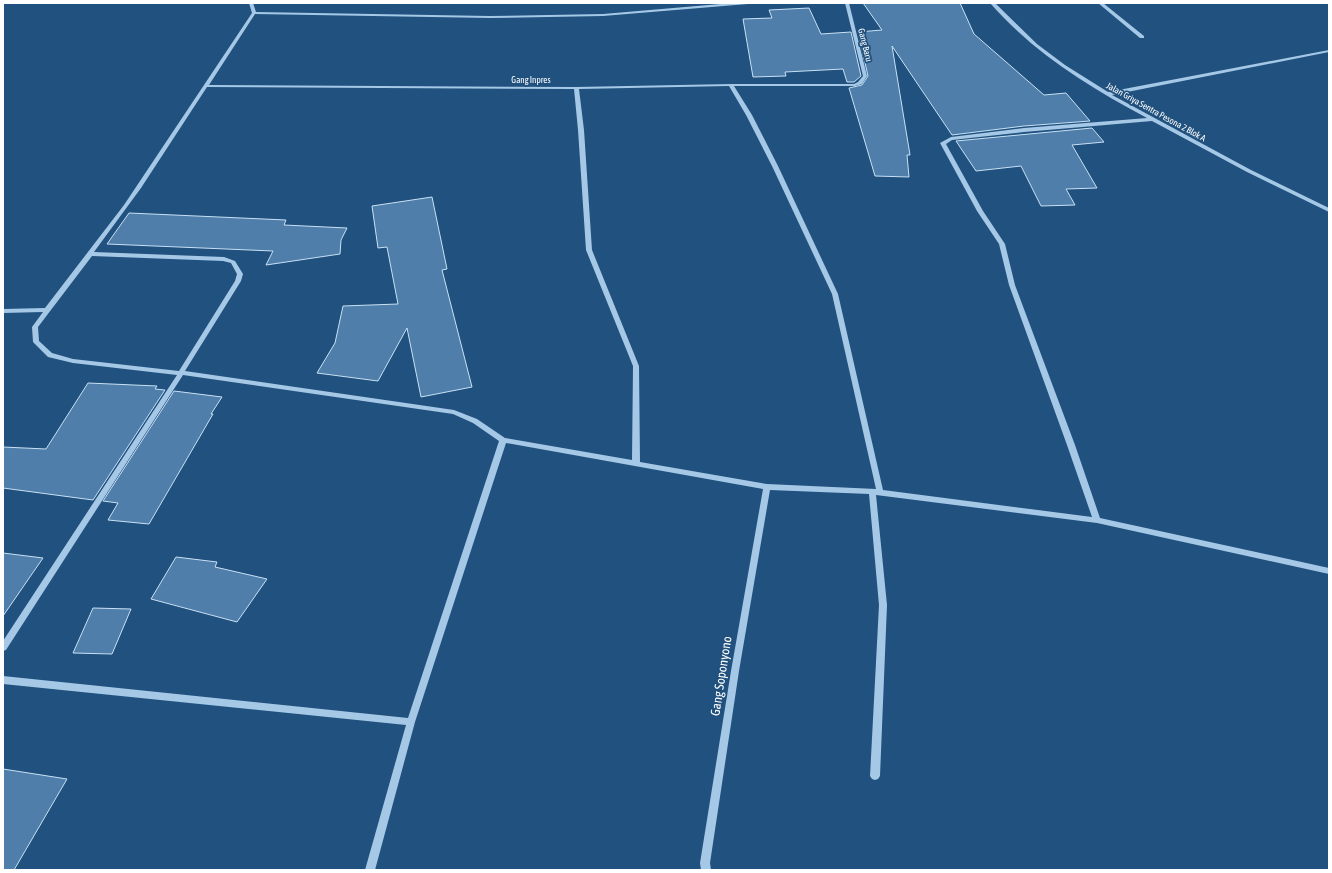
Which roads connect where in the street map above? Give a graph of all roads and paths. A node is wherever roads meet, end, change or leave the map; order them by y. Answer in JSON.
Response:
{"nodes":[{"id":1,"x":251,"y":3,"type":"edge"},
{"id":2,"x":748,"y":3,"type":"edge"},
{"id":3,"x":848,"y":3,"type":"edge"},
{"id":4,"x":992,"y":3,"type":"edge"},
{"id":5,"x":1100,"y":3,"type":"edge"},
{"id":6,"x":254,"y":13,"type":"junction"},
{"id":7,"x":1142,"y":37,"type":"dead end"},
{"id":8,"x":1329,"y":51,"type":"edge"},
{"id":9,"x":731,"y":85,"type":"junction"},
{"id":10,"x":855,"y":85,"type":"joint"},
{"id":11,"x":206,"y":86,"type":"junction"},
{"id":12,"x":576,"y":88,"type":"junction"},
{"id":13,"x":1107,"y":94,"type":"junction"},
{"id":14,"x":1152,"y":119,"type":"junction"},
{"id":15,"x":1329,"y":210,"type":"edge"},
{"id":16,"x":91,"y":254,"type":"junction"},
{"id":17,"x":47,"y":310,"type":"junction"},
{"id":18,"x":3,"y":311,"type":"edge"},
{"id":19,"x":181,"y":373,"type":"junction"},
{"id":20,"x":503,"y":440,"type":"junction"},
{"id":21,"x":636,"y":463,"type":"junction"},
{"id":22,"x":768,"y":487,"type":"junction"},
{"id":23,"x":876,"y":492,"type":"junction"},
{"id":24,"x":1097,"y":520,"type":"junction"},
{"id":25,"x":1329,"y":572,"type":"edge"},
{"id":26,"x":3,"y":648,"type":"edge"},
{"id":27,"x":3,"y":680,"type":"edge"},
{"id":28,"x":411,"y":722,"type":"junction"},
{"id":29,"x":875,"y":776,"type":"dead end"},
{"id":30,"x":370,"y":870,"type":"edge"},
{"id":31,"x":706,"y":870,"type":"edge"}],
"edges":[{"from":1,"to":6,"type":"street"},
{"from":2,"to":6,"type":"street"},
{"from":3,"to":10,"type":"street","name":"Gang Baru"},
{"from":4,"to":13,"type":"street","name":"Jalan Griya Sentra Pesona 2 Blok A"},
{"from":5,"to":7,"type":"street"},
{"from":6,"to":11,"type":"street"},
{"from":8,"to":13,"type":"street"},
{"from":9,"to":10,"type":"street","name":"Gang Inpres"},
{"from":9,"to":12,"type":"street","name":"Gang Inpres"},
{"from":9,"to":23,"type":"street"},
{"from":11,"to":12,"type":"street","name":"Gang Inpres"},
{"from":11,"to":16,"type":"street"},
{"from":12,"to":21,"type":"street"},
{"from":13,"to":14,"type":"street","name":"Jalan Griya Sentra Pesona 2 Blok A"},
{"from":14,"to":15,"type":"street","name":"Jalan Griya Sentra Pesona 2 Blok A"},
{"from":14,"to":24,"type":"street"},
{"from":16,"to":17,"type":"street"},
{"from":16,"to":19,"type":"street"},
{"from":17,"to":18,"type":"street"},
{"from":17,"to":19,"type":"street"},
{"from":19,"to":20,"type":"street"},
{"from":19,"to":26,"type":"street"},
{"from":20,"to":21,"type":"street"},
{"from":20,"to":28,"type":"street"},
{"from":21,"to":22,"type":"street"},
{"from":22,"to":23,"type":"street"},
{"from":22,"to":31,"type":"street","name":"Gang Soponyono"},
{"from":23,"to":24,"type":"street"},
{"from":23,"to":29,"type":"street"},
{"from":24,"to":25,"type":"street"},
{"from":27,"to":28,"type":"street"},
{"from":28,"to":30,"type":"street"}]}
